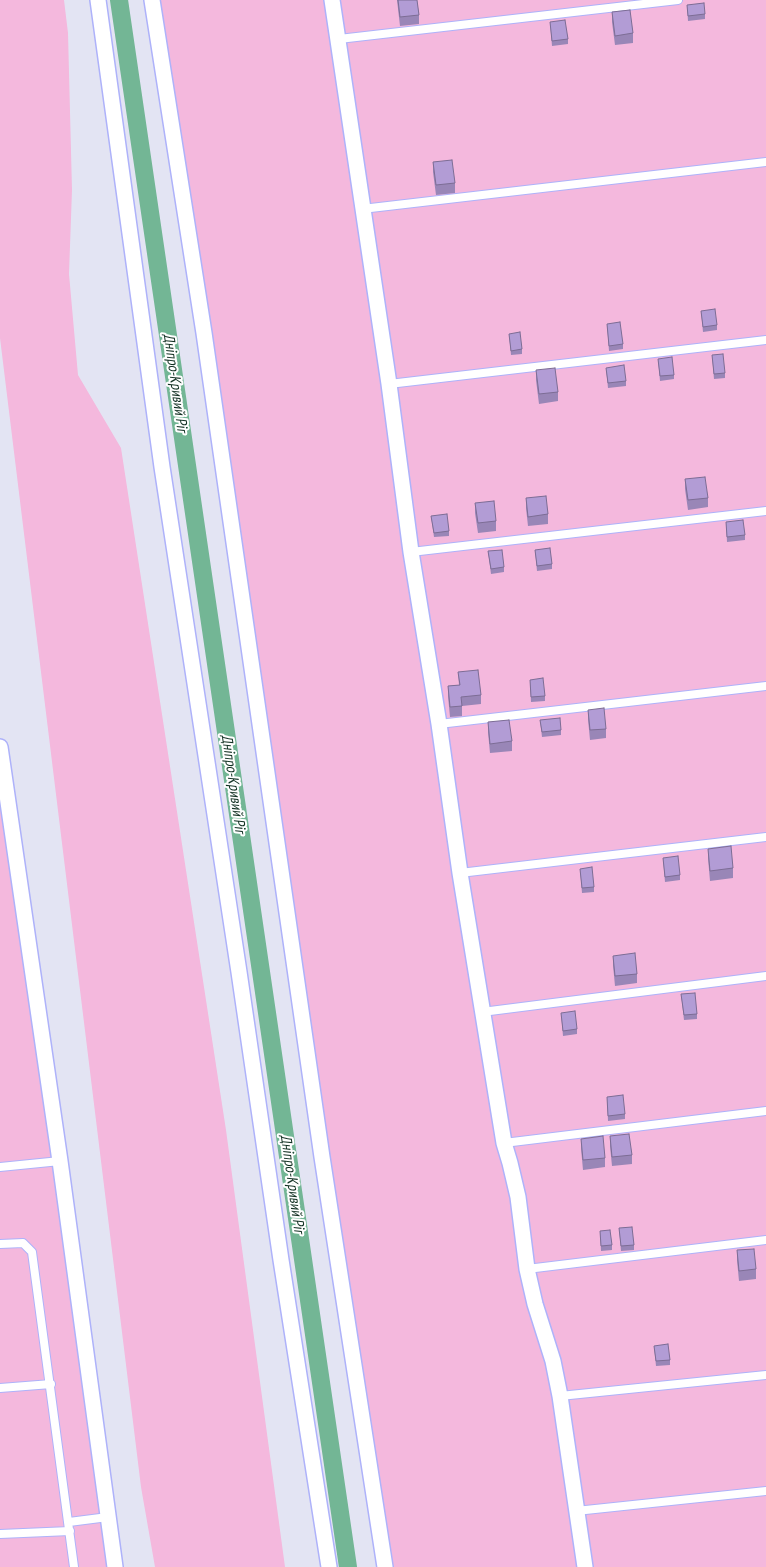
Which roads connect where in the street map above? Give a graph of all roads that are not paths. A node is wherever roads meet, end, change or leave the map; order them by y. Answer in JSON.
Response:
{"nodes":[{"id":1,"x":98,"y":0,"type":"edge"},
{"id":2,"x":152,"y":0,"type":"edge"},
{"id":3,"x":332,"y":0,"type":"edge"},
{"id":4,"x":678,"y":0,"type":"edge"},
{"id":5,"x":339,"y":39,"type":"junction"},
{"id":6,"x":766,"y":162,"type":"edge"},
{"id":7,"x":362,"y":209,"type":"junction"},
{"id":8,"x":766,"y":340,"type":"edge"},
{"id":9,"x":389,"y":384,"type":"junction"},
{"id":10,"x":766,"y":511,"type":"edge"},
{"id":11,"x":411,"y":552,"type":"junction"},
{"id":12,"x":766,"y":686,"type":"edge"},
{"id":13,"x":439,"y":724,"type":"junction"},
{"id":14,"x":1,"y":757,"type":"edge"},
{"id":15,"x":766,"y":837,"type":"edge"},
{"id":16,"x":460,"y":872,"type":"junction"},
{"id":17,"x":766,"y":976,"type":"edge"},
{"id":18,"x":482,"y":1012,"type":"junction"},
{"id":19,"x":766,"y":1110,"type":"edge"},
{"id":20,"x":504,"y":1143,"type":"junction"},
{"id":21,"x":60,"y":1161,"type":"junction"},
{"id":22,"x":0,"y":1167,"type":"edge"},
{"id":23,"x":766,"y":1240,"type":"edge"},
{"id":24,"x":0,"y":1244,"type":"edge"},
{"id":25,"x":527,"y":1269,"type":"junction"},
{"id":26,"x":766,"y":1375,"type":"edge"},
{"id":27,"x":51,"y":1384,"type":"junction"},
{"id":28,"x":0,"y":1388,"type":"edge"},
{"id":29,"x":560,"y":1396,"type":"junction"},
{"id":30,"x":766,"y":1491,"type":"edge"},
{"id":31,"x":576,"y":1512,"type":"junction"},
{"id":32,"x":108,"y":1517,"type":"junction"},
{"id":33,"x":70,"y":1526,"type":"junction"},
{"id":34,"x":0,"y":1534,"type":"edge"},
{"id":35,"x":74,"y":1567,"type":"edge"},
{"id":36,"x":115,"y":1567,"type":"edge"},
{"id":37,"x":329,"y":1567,"type":"edge"},
{"id":38,"x":385,"y":1567,"type":"edge"},
{"id":39,"x":585,"y":1567,"type":"edge"}],
"edges":[{"from":1,"to":37,"type":"street"},
{"from":2,"to":38,"type":"street"},
{"from":3,"to":5,"type":"street"},
{"from":4,"to":5,"type":"lane"},
{"from":5,"to":7,"type":"street"},
{"from":6,"to":7,"type":"lane"},
{"from":7,"to":9,"type":"street"},
{"from":8,"to":9,"type":"lane"},
{"from":9,"to":11,"type":"street"},
{"from":10,"to":11,"type":"lane"},
{"from":11,"to":13,"type":"street"},
{"from":12,"to":13,"type":"lane"},
{"from":13,"to":16,"type":"street"},
{"from":14,"to":21,"type":"street"},
{"from":15,"to":16,"type":"lane"},
{"from":16,"to":18,"type":"street"},
{"from":17,"to":18,"type":"lane"},
{"from":18,"to":20,"type":"street"},
{"from":19,"to":20,"type":"lane"},
{"from":20,"to":25,"type":"street"},
{"from":21,"to":22,"type":"lane"},
{"from":21,"to":32,"type":"street"},
{"from":23,"to":25,"type":"lane"},
{"from":24,"to":27,"type":"lane"},
{"from":25,"to":29,"type":"street"},
{"from":26,"to":29,"type":"lane"},
{"from":27,"to":28,"type":"lane"},
{"from":27,"to":33,"type":"lane"},
{"from":29,"to":31,"type":"street"},
{"from":30,"to":31,"type":"lane"},
{"from":31,"to":39,"type":"street"},
{"from":32,"to":33,"type":"lane"},
{"from":32,"to":36,"type":"street"},
{"from":33,"to":34,"type":"lane"},
{"from":33,"to":35,"type":"lane"}]}
